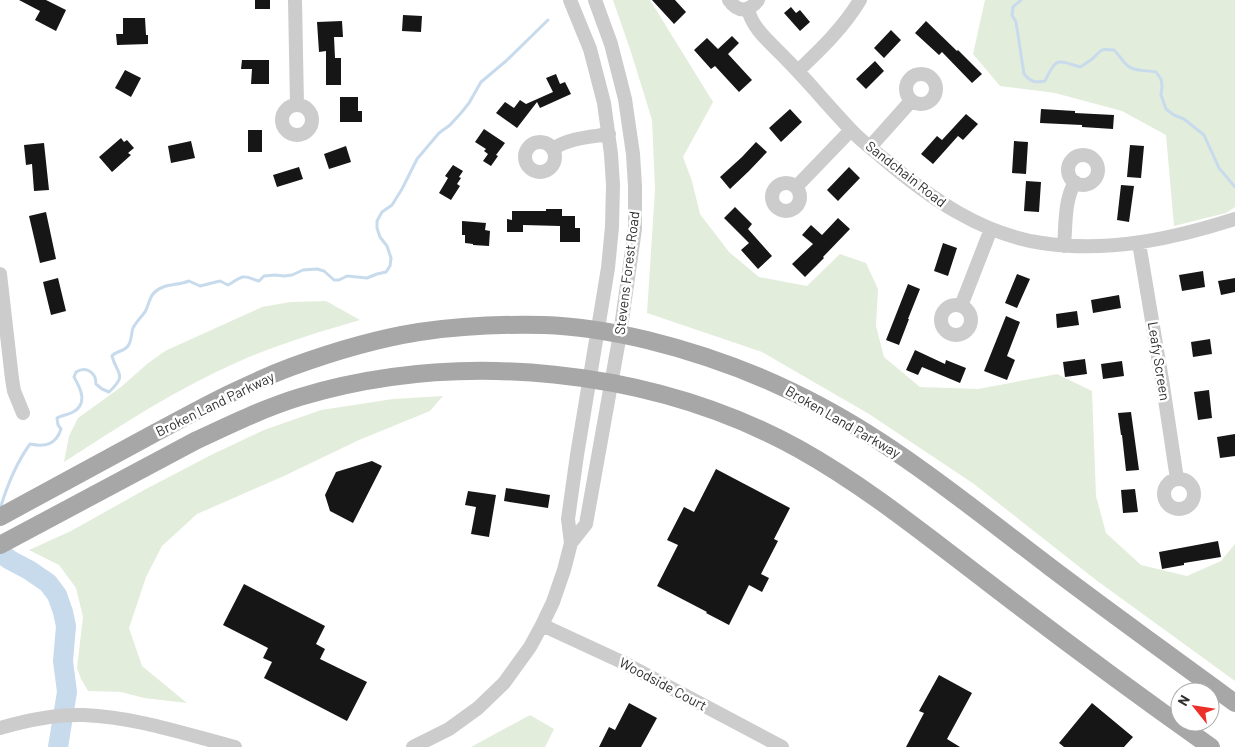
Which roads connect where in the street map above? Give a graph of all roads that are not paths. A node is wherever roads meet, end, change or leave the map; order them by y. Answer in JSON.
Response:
{"nodes":[{"id":1,"x":295,"y":0,"type":"edge"},
{"id":2,"x":570,"y":0,"type":"edge"},
{"id":3,"x":594,"y":0,"type":"edge"},
{"id":4,"x":729,"y":0,"type":"edge"},
{"id":5,"x":860,"y":0,"type":"edge"},
{"id":6,"x":753,"y":4,"type":"edge"},
{"id":7,"x":798,"y":70,"type":"junction"},
{"id":8,"x":911,"y":101,"type":"dead end"},
{"id":9,"x":297,"y":105,"type":"dead end"},
{"id":10,"x":851,"y":130,"type":"junction"},
{"id":11,"x":609,"y":134,"type":"junction"},
{"id":12,"x":870,"y":147,"type":"junction"},
{"id":13,"x":553,"y":149,"type":"dead end"},
{"id":14,"x":1076,"y":182,"type":"dead end"},
{"id":15,"x":796,"y":186,"type":"dead end"},
{"id":16,"x":1235,"y":219,"type":"edge"},
{"id":17,"x":991,"y":229,"type":"junction"},
{"id":18,"x":1139,"y":243,"type":"junction"},
{"id":19,"x":1064,"y":246,"type":"junction"},
{"id":20,"x":0,"y":274,"type":"edge"},
{"id":21,"x":961,"y":306,"type":"dead end"},
{"id":22,"x":598,"y":330,"type":"junction"},
{"id":23,"x":620,"y":334,"type":"junction"},
{"id":24,"x":589,"y":379,"type":"junction"},
{"id":25,"x":611,"y":382,"type":"junction"},
{"id":26,"x":23,"y":413,"type":"dead end"},
{"id":27,"x":1177,"y":479,"type":"dead end"},
{"id":28,"x":0,"y":517,"type":"edge"},
{"id":29,"x":571,"y":543,"type":"junction"},
{"id":30,"x":0,"y":545,"type":"edge"},
{"id":31,"x":542,"y":625,"type":"junction"},
{"id":32,"x":1235,"y":703,"type":"edge"},
{"id":33,"x":0,"y":728,"type":"edge"},
{"id":34,"x":235,"y":747,"type":"edge"},
{"id":35,"x":413,"y":747,"type":"edge"},
{"id":36,"x":782,"y":747,"type":"edge"},
{"id":37,"x":1211,"y":747,"type":"edge"}],
"edges":[{"from":1,"to":9,"type":"street"},
{"from":2,"to":11,"type":"street","name":"Stevens Forest Road"},
{"from":3,"to":23,"type":"street","name":"Stevens Forest Road"},
{"from":4,"to":6,"type":"street","name":"Sandchain Road"},
{"from":5,"to":7,"type":"street"},
{"from":6,"to":7,"type":"street","name":"Sandchain Road"},
{"from":7,"to":10,"type":"street","name":"Sandchain Road"},
{"from":8,"to":12,"type":"street"},
{"from":10,"to":12,"type":"street","name":"Sandchain Road"},
{"from":10,"to":15,"type":"street"},
{"from":11,"to":13,"type":"street"},
{"from":11,"to":22,"type":"street","name":"Stevens Forest Road"},
{"from":12,"to":17,"type":"street","name":"Sandchain Road"},
{"from":14,"to":19,"type":"street"},
{"from":16,"to":18,"type":"street","name":"Sandchain Road"},
{"from":17,"to":19,"type":"street","name":"Sandchain Road"},
{"from":17,"to":21,"type":"street"},
{"from":18,"to":19,"type":"street","name":"Sandchain Road"},
{"from":18,"to":27,"type":"street","name":"Leafy Screen"},
{"from":20,"to":26,"type":"street"},
{"from":22,"to":23,"type":"main road","name":"Broken Land Parkway"},
{"from":22,"to":24,"type":"street","name":"Stevens Forest Road"},
{"from":22,"to":28,"type":"main road","name":"Broken Land Parkway"},
{"from":23,"to":25,"type":"street","name":"Stevens Forest Road"},
{"from":23,"to":32,"type":"main road","name":"Broken Land Parkway"},
{"from":24,"to":25,"type":"main road","name":"Broken Land Parkway"},
{"from":24,"to":29,"type":"street","name":"Stevens Forest Road"},
{"from":24,"to":30,"type":"main road","name":"Broken Land Parkway"},
{"from":25,"to":29,"type":"street","name":"Stevens Forest Road"},
{"from":25,"to":37,"type":"main road","name":"Broken Land Parkway"},
{"from":29,"to":31,"type":"street","name":"Stevens Forest Road"},
{"from":31,"to":35,"type":"street","name":"Stevens Forest Road"},
{"from":31,"to":36,"type":"street","name":"Woodside Court"},
{"from":33,"to":34,"type":"street"}]}
